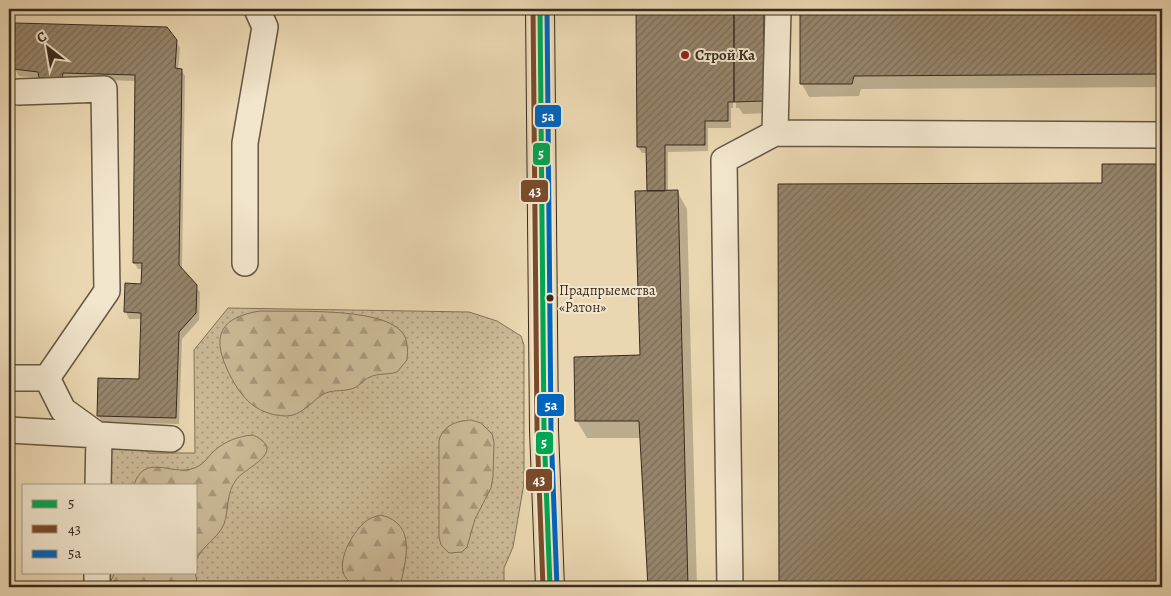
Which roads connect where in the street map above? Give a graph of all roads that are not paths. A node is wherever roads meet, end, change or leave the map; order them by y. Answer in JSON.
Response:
{"nodes":[{"id":1,"x":257,"y":9,"type":"edge"},
{"id":2,"x":540,"y":9,"type":"edge"},
{"id":3,"x":778,"y":9,"type":"edge"},
{"id":4,"x":20,"y":92,"type":"dead end"},
{"id":5,"x":775,"y":133,"type":"junction"},
{"id":6,"x":1162,"y":135,"type":"edge"},
{"id":7,"x":245,"y":263,"type":"dead end"},
{"id":8,"x":9,"y":378,"type":"edge"},
{"id":9,"x":47,"y":378,"type":"junction"},
{"id":10,"x":9,"y":430,"type":"edge"},
{"id":11,"x":99,"y":436,"type":"junction"},
{"id":12,"x":171,"y":439,"type":"dead end"},
{"id":13,"x":98,"y":484,"type":"edge"},
{"id":14,"x":98,"y":574,"type":"edge"},
{"id":15,"x":97,"y":587,"type":"edge"},
{"id":16,"x":550,"y":587,"type":"edge"},
{"id":17,"x":730,"y":587,"type":"edge"}],
"edges":[{"from":1,"to":7,"type":"lane"},
{"from":2,"to":16,"type":"main road"},
{"from":3,"to":5,"type":"lane"},
{"from":4,"to":9,"type":"lane"},
{"from":5,"to":6,"type":"lane"},
{"from":5,"to":17,"type":"lane"},
{"from":8,"to":9,"type":"lane"},
{"from":9,"to":11,"type":"lane"},
{"from":10,"to":11,"type":"lane"},
{"from":11,"to":12,"type":"lane"},
{"from":11,"to":13,"type":"lane"},
{"from":14,"to":15,"type":"lane"}]}
